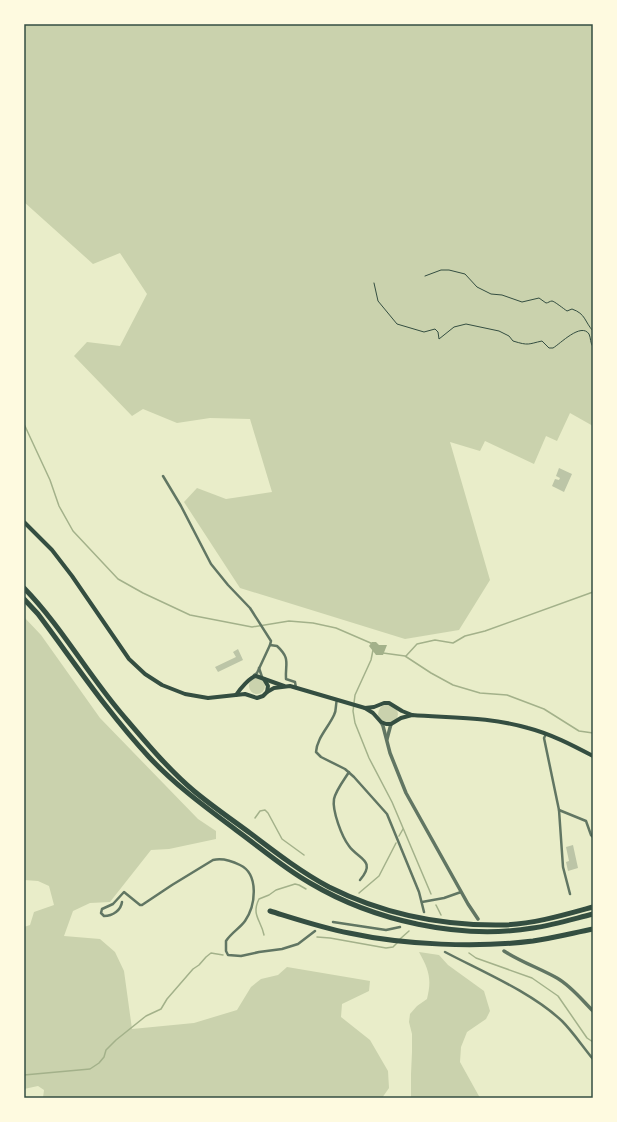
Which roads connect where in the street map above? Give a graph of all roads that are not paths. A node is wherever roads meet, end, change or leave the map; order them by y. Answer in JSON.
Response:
{"nodes":[{"id":1,"x":163,"y":476,"type":"dead end"},
{"id":2,"x":24,"y":522,"type":"edge"},
{"id":3,"x":24,"y":588,"type":"edge"},
{"id":4,"x":24,"y":599,"type":"edge"},
{"id":5,"x":270,"y":645,"type":"junction"},
{"id":6,"x":259,"y":668,"type":"junction"},
{"id":7,"x":253,"y":676,"type":"junction"},
{"id":8,"x":263,"y":678,"type":"junction"},
{"id":9,"x":246,"y":684,"type":"junction"},
{"id":10,"x":284,"y":686,"type":"junction"},
{"id":11,"x":296,"y":688,"type":"junction"},
{"id":12,"x":267,"y":692,"type":"junction"},
{"id":13,"x":236,"y":694,"type":"junction"},
{"id":14,"x":249,"y":695,"type":"junction"},
{"id":15,"x":338,"y":699,"type":"junction"},
{"id":16,"x":381,"y":704,"type":"junction"},
{"id":17,"x":363,"y":707,"type":"junction"},
{"id":18,"x":396,"y":707,"type":"junction"},
{"id":19,"x":412,"y":716,"type":"junction"},
{"id":20,"x":377,"y":717,"type":"junction"},
{"id":21,"x":396,"y":720,"type":"junction"},
{"id":22,"x":381,"y":722,"type":"junction"},
{"id":23,"x":391,"y":724,"type":"junction"},
{"id":24,"x":546,"y":734,"type":"junction"},
{"id":25,"x":386,"y":740,"type":"junction"},
{"id":26,"x":593,"y":756,"type":"edge"},
{"id":27,"x":349,"y":772,"type":"junction"},
{"id":28,"x":558,"y":810,"type":"junction"},
{"id":29,"x":593,"y":837,"type":"edge"},
{"id":30,"x":360,"y":880,"type":"dead end"},
{"id":31,"x":461,"y":892,"type":"junction"},
{"id":32,"x":570,"y":894,"type":"dead end"},
{"id":33,"x":122,"y":902,"type":"dead end"},
{"id":34,"x":422,"y":902,"type":"junction"},
{"id":35,"x":593,"y":907,"type":"edge"},
{"id":36,"x":270,"y":911,"type":"dead end"},
{"id":37,"x":424,"y":912,"type":"dead end"},
{"id":38,"x":593,"y":914,"type":"edge"},
{"id":39,"x":478,"y":918,"type":"dead end"},
{"id":40,"x":333,"y":922,"type":"dead end"},
{"id":41,"x":400,"y":927,"type":"dead end"},
{"id":42,"x":593,"y":929,"type":"edge"},
{"id":43,"x":315,"y":931,"type":"dead end"},
{"id":44,"x":504,"y":951,"type":"dead end"},
{"id":45,"x":445,"y":952,"type":"dead end"},
{"id":46,"x":593,"y":1011,"type":"edge"},
{"id":47,"x":593,"y":1059,"type":"edge"}],
"edges":[{"from":1,"to":5,"type":"street"},
{"from":2,"to":13,"type":"main road"},
{"from":3,"to":35,"type":"highway"},
{"from":4,"to":38,"type":"highway"},
{"from":5,"to":6,"type":"street"},
{"from":5,"to":11,"type":"street"},
{"from":6,"to":7,"type":"street"},
{"from":6,"to":8,"type":"street"},
{"from":7,"to":8,"type":"main road"},
{"from":7,"to":9,"type":"main road"},
{"from":8,"to":10,"type":"main road"},
{"from":8,"to":12,"type":"main road"},
{"from":9,"to":13,"type":"main road"},
{"from":9,"to":14,"type":"main road"},
{"from":10,"to":11,"type":"main road"},
{"from":10,"to":12,"type":"main road"},
{"from":11,"to":15,"type":"main road"},
{"from":12,"to":14,"type":"main road"},
{"from":13,"to":14,"type":"main road"},
{"from":15,"to":17,"type":"main road"},
{"from":15,"to":27,"type":"street"},
{"from":16,"to":17,"type":"main road"},
{"from":16,"to":18,"type":"main road"},
{"from":16,"to":20,"type":"main road"},
{"from":17,"to":20,"type":"main road"},
{"from":18,"to":19,"type":"main road"},
{"from":18,"to":21,"type":"main road"},
{"from":19,"to":21,"type":"main road"},
{"from":19,"to":24,"type":"main road"},
{"from":20,"to":22,"type":"main road"},
{"from":21,"to":23,"type":"main road"},
{"from":22,"to":23,"type":"main road"},
{"from":22,"to":25,"type":"street"},
{"from":23,"to":25,"type":"street"},
{"from":24,"to":26,"type":"main road"},
{"from":24,"to":28,"type":"street"},
{"from":25,"to":31,"type":"street"},
{"from":27,"to":30,"type":"street"},
{"from":27,"to":34,"type":"street"},
{"from":28,"to":29,"type":"street"},
{"from":28,"to":32,"type":"street"},
{"from":31,"to":34,"type":"street"},
{"from":31,"to":39,"type":"street"},
{"from":33,"to":43,"type":"street"},
{"from":34,"to":37,"type":"street"},
{"from":36,"to":42,"type":"highway"},
{"from":40,"to":41,"type":"street"},
{"from":44,"to":46,"type":"street"},
{"from":45,"to":47,"type":"street"}]}
